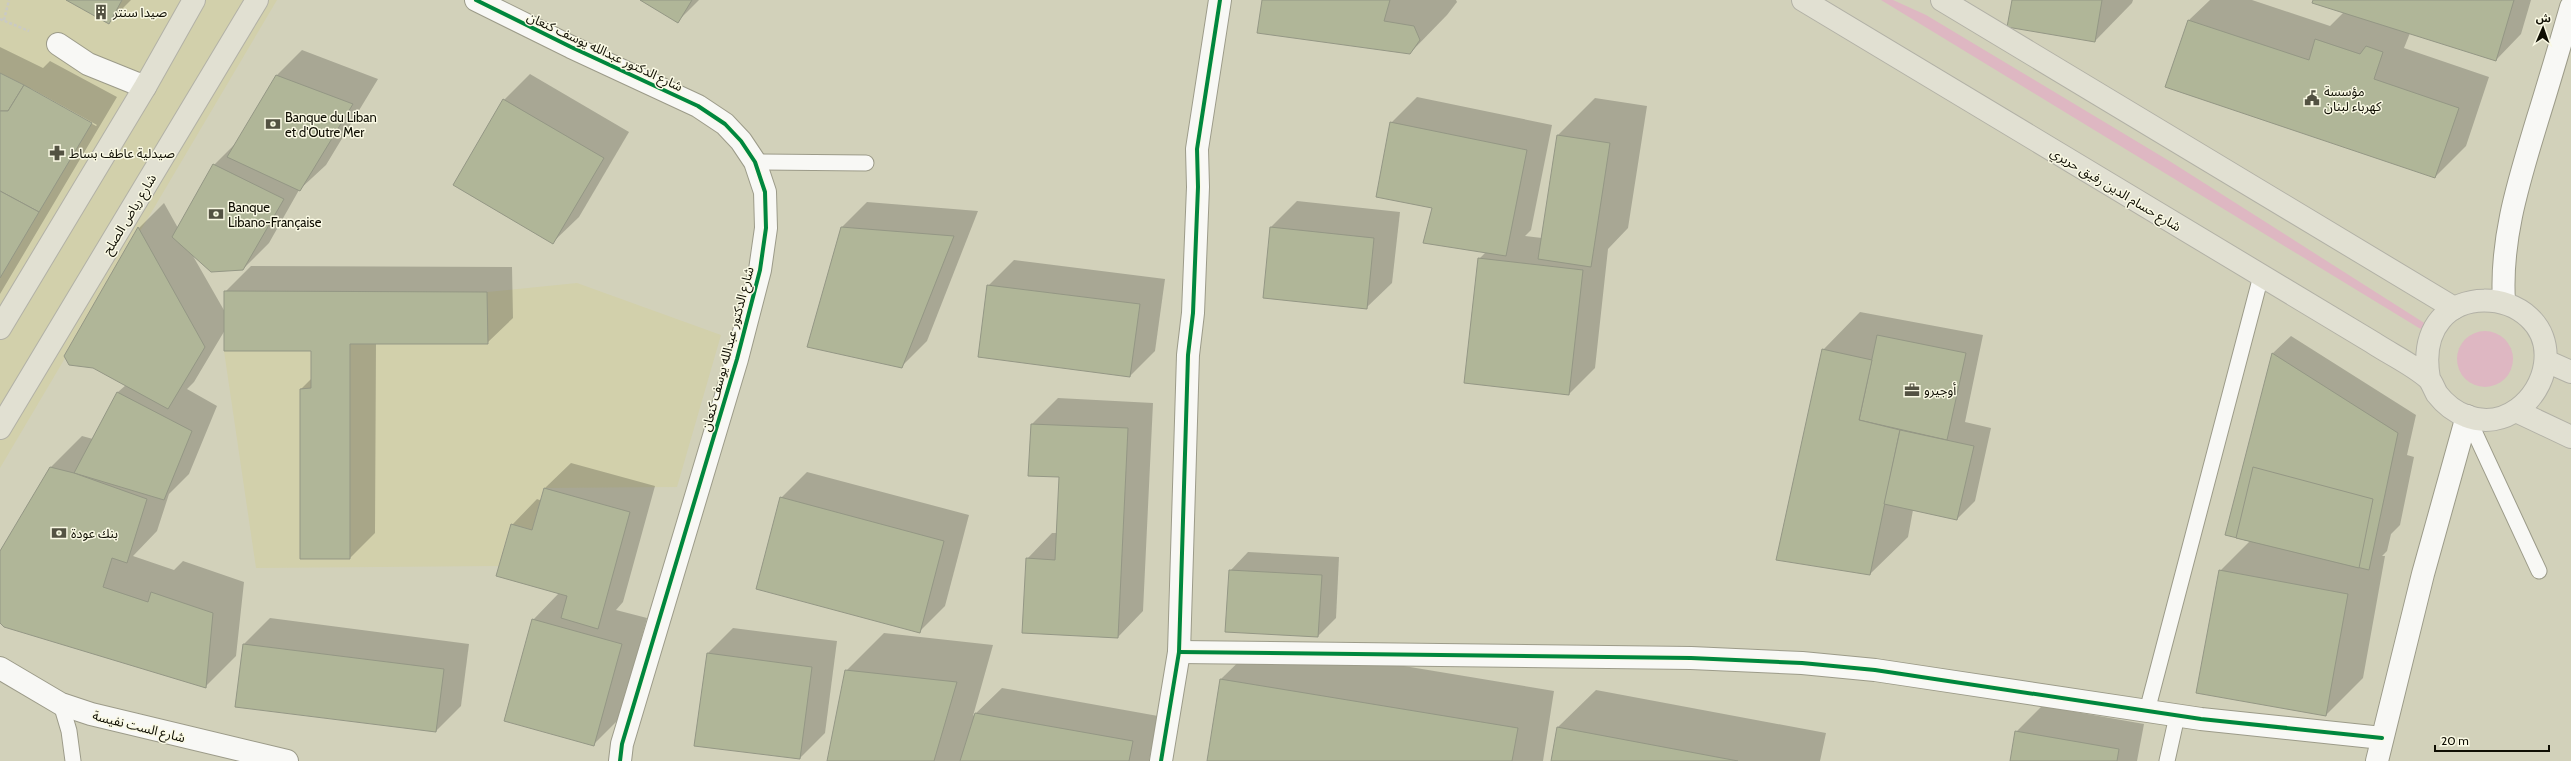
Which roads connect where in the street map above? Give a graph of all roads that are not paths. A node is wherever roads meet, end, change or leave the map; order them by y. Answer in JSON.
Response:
{"nodes":[{"id":1,"x":194,"y":0,"type":"edge"},
{"id":2,"x":257,"y":0,"type":"edge"},
{"id":3,"x":476,"y":0,"type":"edge"},
{"id":4,"x":1220,"y":0,"type":"edge"},
{"id":5,"x":1803,"y":0,"type":"edge"},
{"id":6,"x":1942,"y":0,"type":"edge"},
{"id":7,"x":2571,"y":8,"type":"edge"},
{"id":8,"x":58,"y":44,"type":"dead end"},
{"id":9,"x":145,"y":87,"type":"junction"},
{"id":10,"x":755,"y":162,"type":"junction"},
{"id":11,"x":866,"y":163,"type":"dead end"},
{"id":12,"x":2261,"y":276,"type":"junction"},
{"id":13,"x":2504,"y":302,"type":"junction"},
{"id":14,"x":2454,"y":308,"type":"junction"},
{"id":15,"x":0,"y":328,"type":"edge"},
{"id":16,"x":2546,"y":360,"type":"junction"},
{"id":17,"x":2571,"y":372,"type":"edge"},
{"id":18,"x":2429,"y":379,"type":"junction"},
{"id":19,"x":2516,"y":411,"type":"junction"},
{"id":20,"x":2467,"y":416,"type":"junction"},
{"id":21,"x":0,"y":428,"type":"edge"},
{"id":22,"x":2571,"y":437,"type":"edge"},
{"id":23,"x":2539,"y":571,"type":"dead end"},
{"id":24,"x":1179,"y":652,"type":"junction"},
{"id":25,"x":0,"y":668,"type":"edge"},
{"id":26,"x":61,"y":704,"type":"junction"},
{"id":27,"x":2147,"y":711,"type":"junction"},
{"id":28,"x":2177,"y":716,"type":"junction"},
{"id":29,"x":2382,"y":738,"type":"junction"},
{"id":30,"x":74,"y":761,"type":"edge"},
{"id":31,"x":287,"y":761,"type":"edge"},
{"id":32,"x":620,"y":761,"type":"edge"},
{"id":33,"x":1161,"y":761,"type":"edge"},
{"id":34,"x":2167,"y":761,"type":"edge"},
{"id":35,"x":2377,"y":761,"type":"edge"}],
"edges":[{"from":1,"to":9,"type":"main road"},
{"from":2,"to":21,"type":"main road","name":"شارع رياض الصلح"},
{"from":3,"to":10,"type":"street","name":"شارع الدكتور عبدالله يوسف كنعان"},
{"from":4,"to":24,"type":"street"},
{"from":5,"to":12,"type":"main road","name":"شارع حسام الدين رفيق حريري"},
{"from":6,"to":14,"type":"main road"},
{"from":7,"to":13,"type":"street"},
{"from":8,"to":9,"type":"street"},
{"from":9,"to":15,"type":"main road"},
{"from":10,"to":11,"type":"lane"},
{"from":10,"to":32,"type":"street","name":"شارع الدكتور عبدالله يوسف كنعان"},
{"from":12,"to":18,"type":"main road","name":"شارع حسام الدين رفيق حريري"},
{"from":12,"to":27,"type":"lane"},
{"from":13,"to":14,"type":"main road"},
{"from":13,"to":16,"type":"main road"},
{"from":14,"to":18,"type":"main road"},
{"from":16,"to":17,"type":"main road"},
{"from":16,"to":19,"type":"main road"},
{"from":18,"to":20,"type":"main road"},
{"from":19,"to":20,"type":"main road"},
{"from":19,"to":22,"type":"main road"},
{"from":20,"to":23,"type":"lane"},
{"from":20,"to":29,"type":"street"},
{"from":24,"to":27,"type":"street"},
{"from":24,"to":33,"type":"street"},
{"from":25,"to":26,"type":"street","name":"شارع الست نفيسة"},
{"from":26,"to":30,"type":"lane"},
{"from":26,"to":31,"type":"street","name":"شارع الست نفيسة"},
{"from":27,"to":28,"type":"street"},
{"from":28,"to":29,"type":"street"},
{"from":28,"to":34,"type":"lane"},
{"from":29,"to":35,"type":"street"}]}
